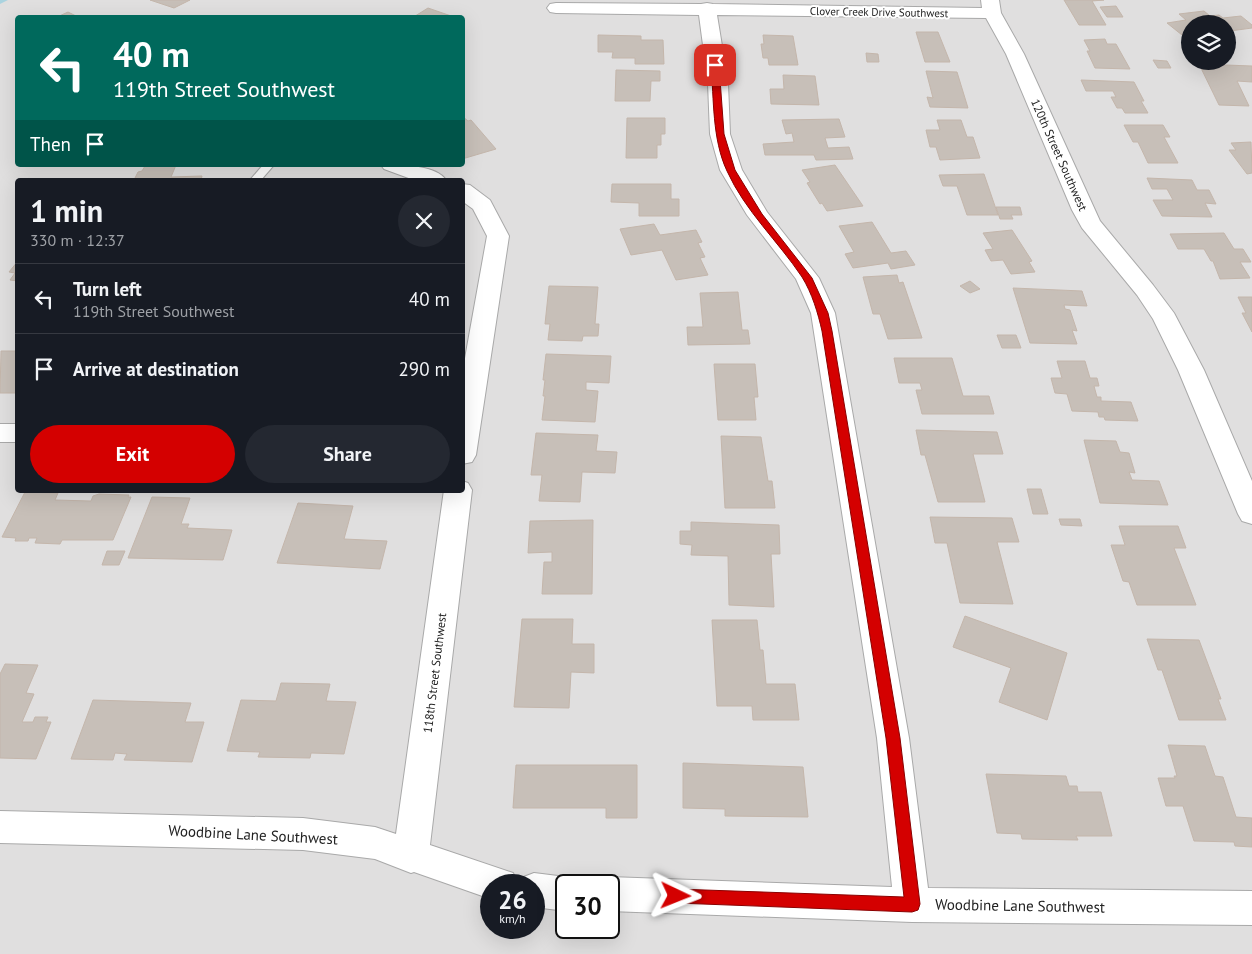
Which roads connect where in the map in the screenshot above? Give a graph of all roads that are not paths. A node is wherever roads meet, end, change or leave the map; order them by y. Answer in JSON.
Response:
{"nodes":[{"id":1,"x":991,"y":6,"type":"edge"},
{"id":2,"x":556,"y":8,"type":"dead end"},
{"id":3,"x":707,"y":8,"type":"junction"},
{"id":4,"x":267,"y":167,"type":"edge"},
{"id":5,"x":397,"y":167,"type":"edge"},
{"id":6,"x":257,"y":178,"type":"edge"},
{"id":7,"x":429,"y":178,"type":"edge"},
{"id":8,"x":465,"y":192,"type":"edge"},
{"id":9,"x":465,"y":432,"type":"edge"},
{"id":10,"x":0,"y":433,"type":"edge"},
{"id":11,"x":15,"y":433,"type":"edge"},
{"id":12,"x":458,"y":493,"type":"edge"},
{"id":13,"x":1252,"y":514,"type":"edge"},
{"id":14,"x":0,"y":827,"type":"edge"},
{"id":15,"x":411,"y":856,"type":"junction"},
{"id":16,"x":480,"y":878,"type":"edge"},
{"id":17,"x":620,"y":894,"type":"edge"},
{"id":18,"x":912,"y":904,"type":"junction"},
{"id":19,"x":1252,"y":908,"type":"edge"}],
"edges":[{"from":1,"to":3,"type":"street","name":"Clover Creek Drive Southwest"},
{"from":1,"to":13,"type":"street","name":"120th Street Southwest"},
{"from":2,"to":3,"type":"street","name":"Clover Creek Drive Southwest"},
{"from":3,"to":18,"type":"street"},
{"from":4,"to":6,"type":"lane"},
{"from":5,"to":7,"type":"street"},
{"from":8,"to":9,"type":"street"},
{"from":10,"to":11,"type":"street"},
{"from":12,"to":15,"type":"street","name":"118th Street Southwest"},
{"from":14,"to":15,"type":"street","name":"Woodbine Lane Southwest"},
{"from":15,"to":16,"type":"street","name":"Woodbine Lane Southwest"},
{"from":17,"to":18,"type":"street","name":"Woodbine Lane Southwest"},
{"from":18,"to":19,"type":"street","name":"Woodbine Lane Southwest"}]}
